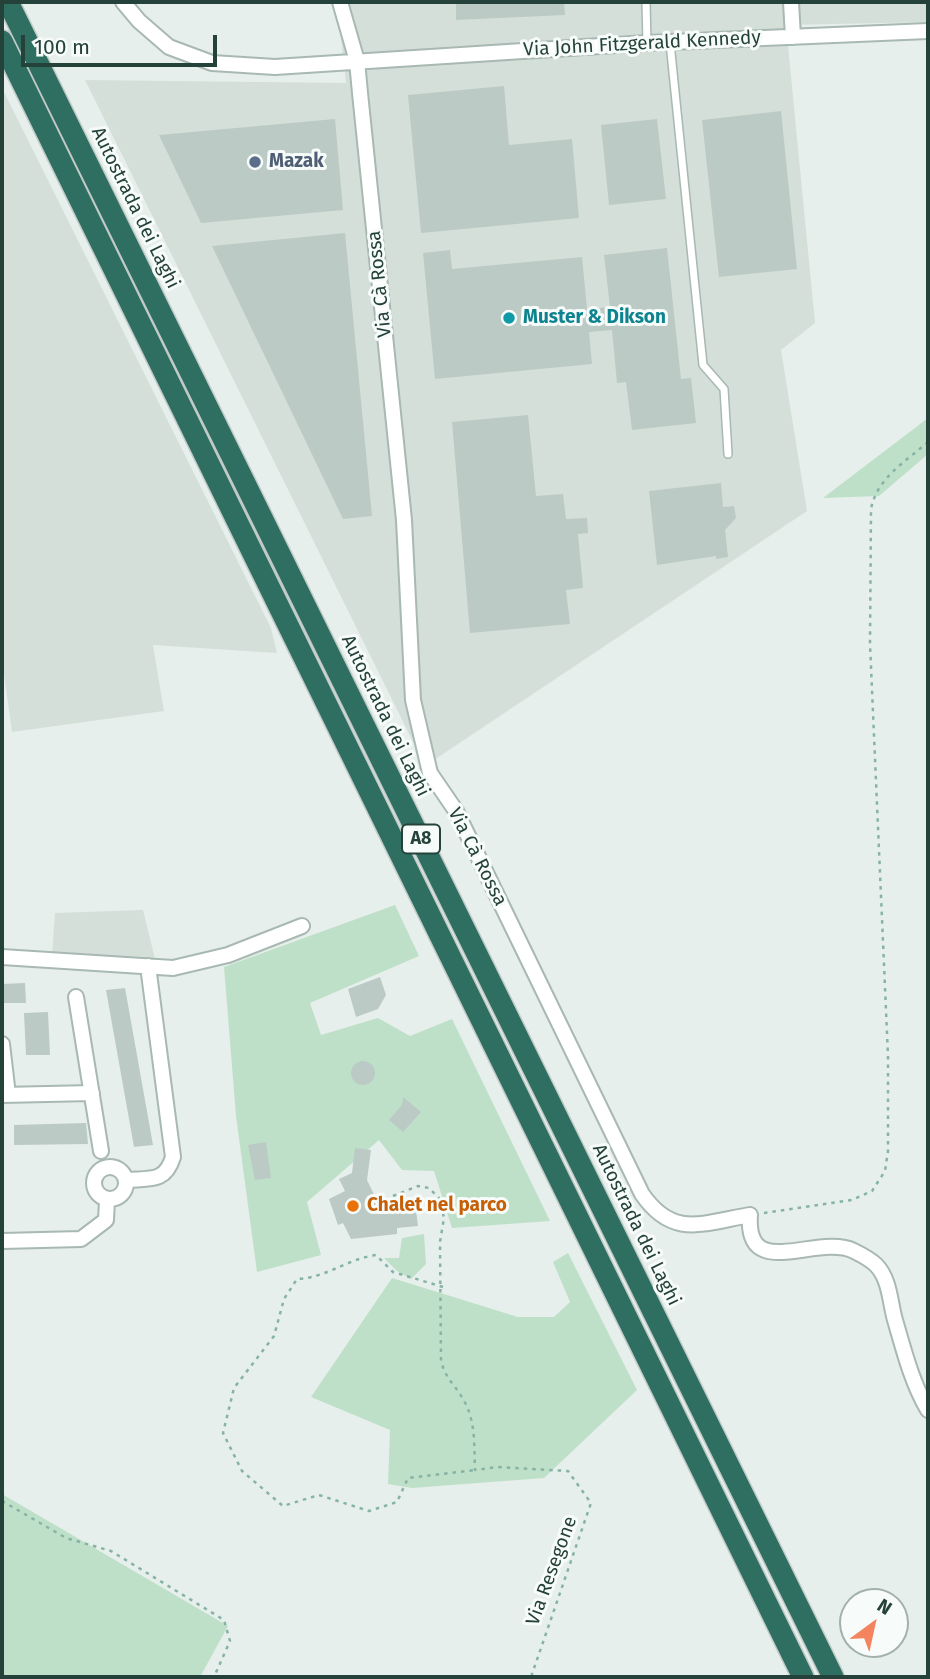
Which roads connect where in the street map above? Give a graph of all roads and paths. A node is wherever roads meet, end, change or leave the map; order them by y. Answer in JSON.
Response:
{"nodes":[{"id":1,"x":8,"y":2,"type":"edge"},
{"id":2,"x":123,"y":2,"type":"edge"},
{"id":3,"x":340,"y":2,"type":"edge"},
{"id":4,"x":646,"y":2,"type":"edge"},
{"id":5,"x":791,"y":2,"type":"edge"},
{"id":6,"x":928,"y":32,"type":"edge"},
{"id":7,"x":793,"y":37,"type":"junction"},
{"id":8,"x":2,"y":41,"type":"edge"},
{"id":9,"x":670,"y":42,"type":"junction"},
{"id":10,"x":647,"y":43,"type":"junction"},
{"id":11,"x":357,"y":61,"type":"junction"},
{"id":12,"x":928,"y":442,"type":"edge"},
{"id":13,"x":728,"y":454,"type":"dead end"},
{"id":14,"x":302,"y":926,"type":"dead end"},
{"id":15,"x":2,"y":957,"type":"edge"},
{"id":16,"x":148,"y":966,"type":"junction"},
{"id":17,"x":76,"y":997,"type":"dead end"},
{"id":18,"x":2,"y":1044,"type":"edge"},
{"id":19,"x":92,"y":1093,"type":"junction"},
{"id":20,"x":5,"y":1095,"type":"edge"},
{"id":21,"x":101,"y":1151,"type":"dead end"},
{"id":22,"x":126,"y":1180,"type":"junction"},
{"id":23,"x":393,"y":1196,"type":"dead end"},
{"id":24,"x":107,"y":1200,"type":"junction"},
{"id":25,"x":750,"y":1215,"type":"junction"},
{"id":26,"x":2,"y":1241,"type":"edge"},
{"id":27,"x":443,"y":1287,"type":"junction"},
{"id":28,"x":928,"y":1410,"type":"edge"},
{"id":29,"x":475,"y":1470,"type":"junction"},
{"id":30,"x":2,"y":1501,"type":"edge"},
{"id":31,"x":214,"y":1677,"type":"edge"},
{"id":32,"x":531,"y":1677,"type":"edge"},
{"id":33,"x":803,"y":1677,"type":"edge"},
{"id":34,"x":833,"y":1677,"type":"edge"}],
"edges":[{"from":1,"to":34,"type":"highway","name":"Autostrada dei Laghi","number":"A8"},
{"from":2,"to":11,"type":"street","name":"Via John Fitzgerald Kennedy"},
{"from":3,"to":11,"type":"street"},
{"from":4,"to":10,"type":"lane"},
{"from":5,"to":7,"type":"street"},
{"from":6,"to":7,"type":"street","name":"Via John Fitzgerald Kennedy"},
{"from":7,"to":9,"type":"street","name":"Via John Fitzgerald Kennedy"},
{"from":8,"to":33,"type":"highway","number":"A8"},
{"from":9,"to":10,"type":"street","name":"Via John Fitzgerald Kennedy"},
{"from":9,"to":13,"type":"lane"},
{"from":10,"to":11,"type":"street","name":"Via John Fitzgerald Kennedy"},
{"from":11,"to":25,"type":"street","name":"Via Cà Rossa"},
{"from":12,"to":25,"type":"path"},
{"from":14,"to":16,"type":"street"},
{"from":15,"to":16,"type":"street"},
{"from":16,"to":22,"type":"street"},
{"from":17,"to":19,"type":"street"},
{"from":18,"to":20,"type":"street"},
{"from":19,"to":20,"type":"street"},
{"from":19,"to":21,"type":"street"},
{"from":22,"to":24,"type":"street"},
{"from":22,"to":24,"type":"street"},
{"from":23,"to":27,"type":"path"},
{"from":24,"to":26,"type":"street"},
{"from":25,"to":28,"type":"street"},
{"from":27,"to":29,"type":"path"},
{"from":27,"to":29,"type":"path"},
{"from":29,"to":32,"type":"path","name":"Via Resegone"},
{"from":30,"to":31,"type":"path"}]}
